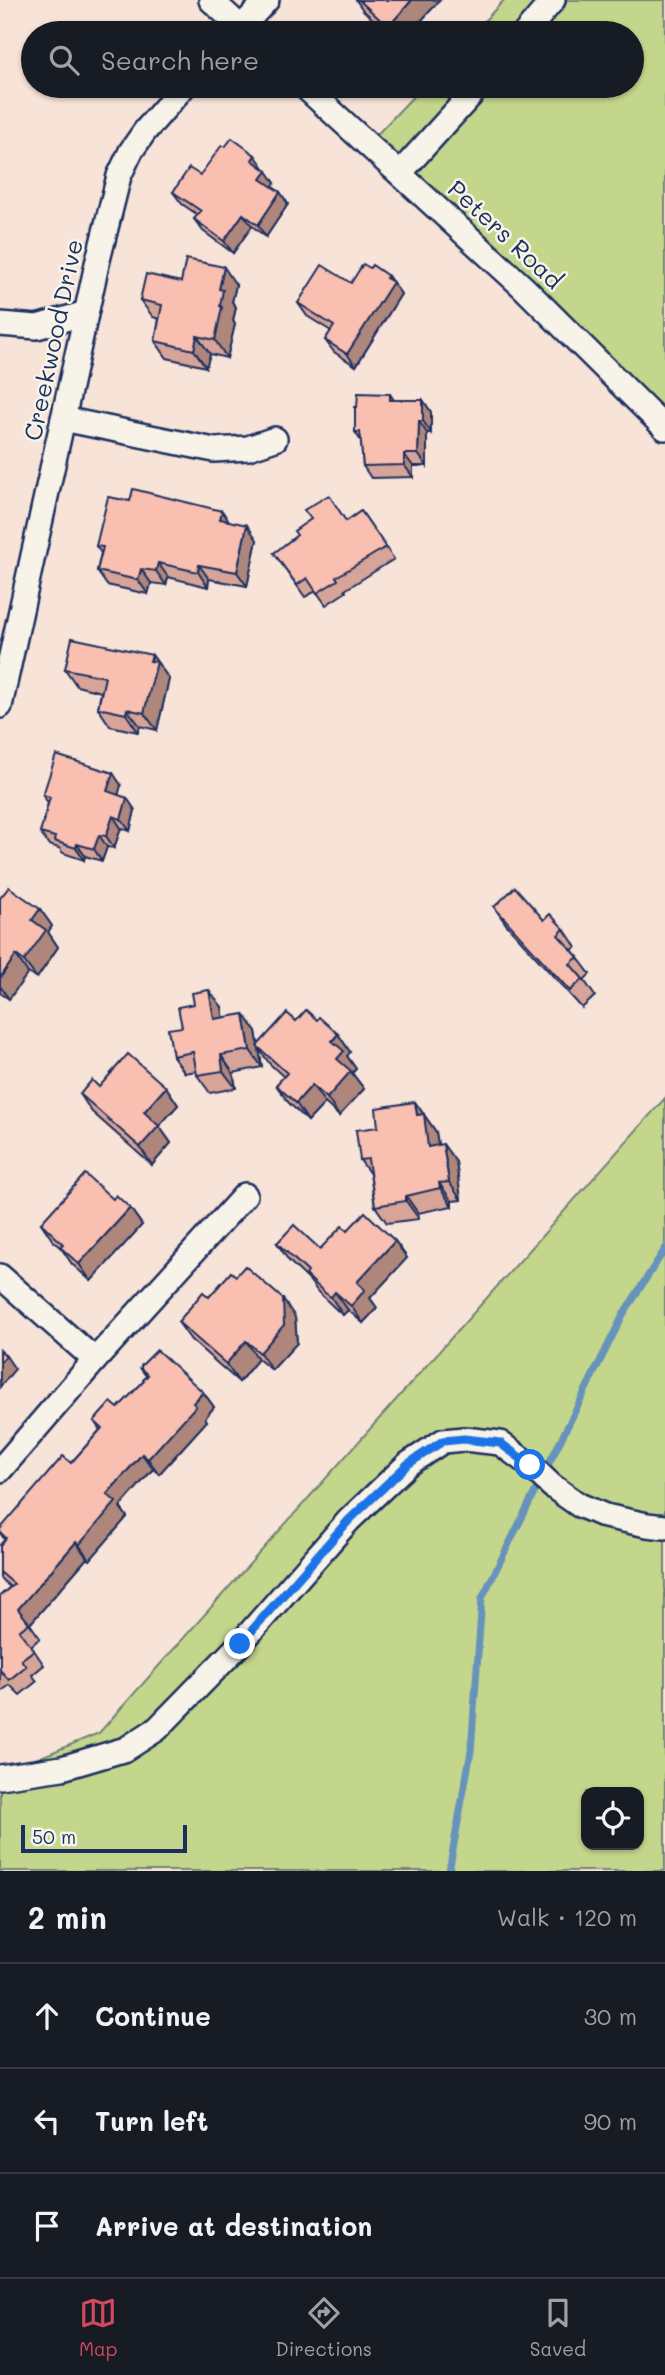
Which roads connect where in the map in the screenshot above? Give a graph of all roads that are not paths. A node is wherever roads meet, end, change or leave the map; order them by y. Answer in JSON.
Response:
{"nodes":[{"id":1,"x":211,"y":0,"type":"edge"},
{"id":2,"x":267,"y":0,"type":"edge"},
{"id":3,"x":553,"y":0,"type":"edge"},
{"id":4,"x":231,"y":21,"type":"edge"},
{"id":5,"x":250,"y":21,"type":"edge"},
{"id":6,"x":535,"y":21,"type":"edge"},
{"id":7,"x":174,"y":98,"type":"edge"},
{"id":8,"x":317,"y":98,"type":"edge"},
{"id":9,"x":468,"y":98,"type":"edge"},
{"id":10,"x":400,"y":173,"type":"junction"},
{"id":11,"x":86,"y":313,"type":"junction"},
{"id":12,"x":0,"y":324,"type":"edge"},
{"id":13,"x":63,"y":419,"type":"junction"},
{"id":14,"x":665,"y":428,"type":"edge"},
{"id":15,"x":275,"y":439,"type":"dead end"},
{"id":16,"x":0,"y":706,"type":"edge"},
{"id":17,"x":245,"y":1195,"type":"dead end"},
{"id":18,"x":0,"y":1276,"type":"edge"},
{"id":19,"x":95,"y":1360,"type":"junction"},
{"id":20,"x":0,"y":1470,"type":"edge"},
{"id":21,"x":665,"y":1527,"type":"edge"},
{"id":22,"x":0,"y":1777,"type":"edge"}],
"edges":[{"from":1,"to":4,"type":"street"},
{"from":2,"to":5,"type":"street"},
{"from":3,"to":6,"type":"street"},
{"from":7,"to":11,"type":"street","name":"Creekwood Drive"},
{"from":8,"to":10,"type":"street","name":"Peters Road"},
{"from":9,"to":10,"type":"street"},
{"from":10,"to":14,"type":"street","name":"Peters Road"},
{"from":11,"to":12,"type":"street"},
{"from":11,"to":13,"type":"street","name":"Creekwood Drive"},
{"from":13,"to":15,"type":"street"},
{"from":13,"to":16,"type":"street","name":"Creekwood Drive"},
{"from":17,"to":19,"type":"street"},
{"from":18,"to":19,"type":"street"},
{"from":19,"to":20,"type":"street"},
{"from":21,"to":22,"type":"street"}]}
